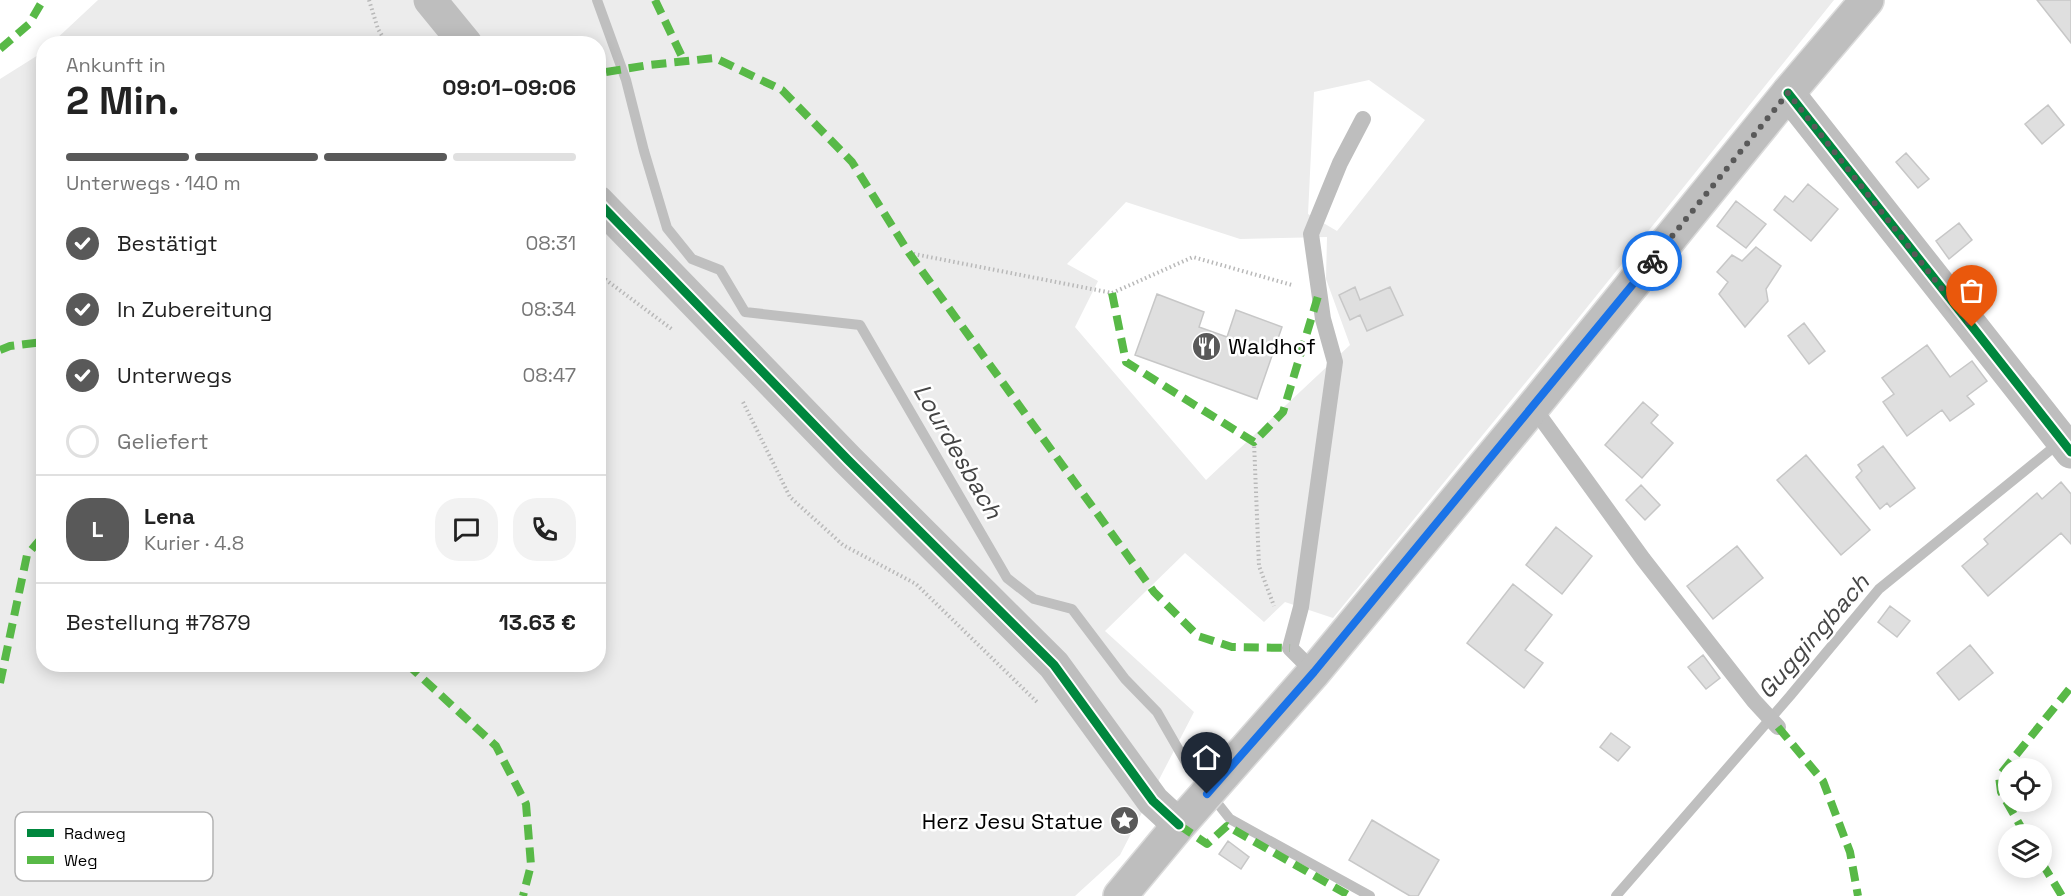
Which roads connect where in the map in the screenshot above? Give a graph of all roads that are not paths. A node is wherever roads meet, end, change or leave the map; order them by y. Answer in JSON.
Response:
{"nodes":[{"id":1,"x":430,"y":0,"type":"edge"},
{"id":2,"x":1867,"y":0,"type":"edge"},
{"id":3,"x":459,"y":36,"type":"edge"},
{"id":4,"x":1788,"y":93,"type":"junction"},
{"id":5,"x":1363,"y":119,"type":"dead end"},
{"id":6,"x":606,"y":210,"type":"edge"},
{"id":7,"x":1533,"y":407,"type":"junction"},
{"id":8,"x":2071,"y":452,"type":"edge"},
{"id":9,"x":1314,"y":672,"type":"junction"},
{"id":10,"x":1778,"y":727,"type":"dead end"},
{"id":11,"x":1187,"y":816,"type":"junction"},
{"id":12,"x":1120,"y":896,"type":"edge"}],
"edges":[{"from":1,"to":3,"type":"street"},
{"from":2,"to":4,"type":"street"},
{"from":4,"to":7,"type":"street"},
{"from":4,"to":8,"type":"street"},
{"from":5,"to":9,"type":"lane"},
{"from":6,"to":11,"type":"street"},
{"from":7,"to":9,"type":"street"},
{"from":7,"to":10,"type":"lane"},
{"from":9,"to":11,"type":"street"},
{"from":11,"to":12,"type":"street"}]}
